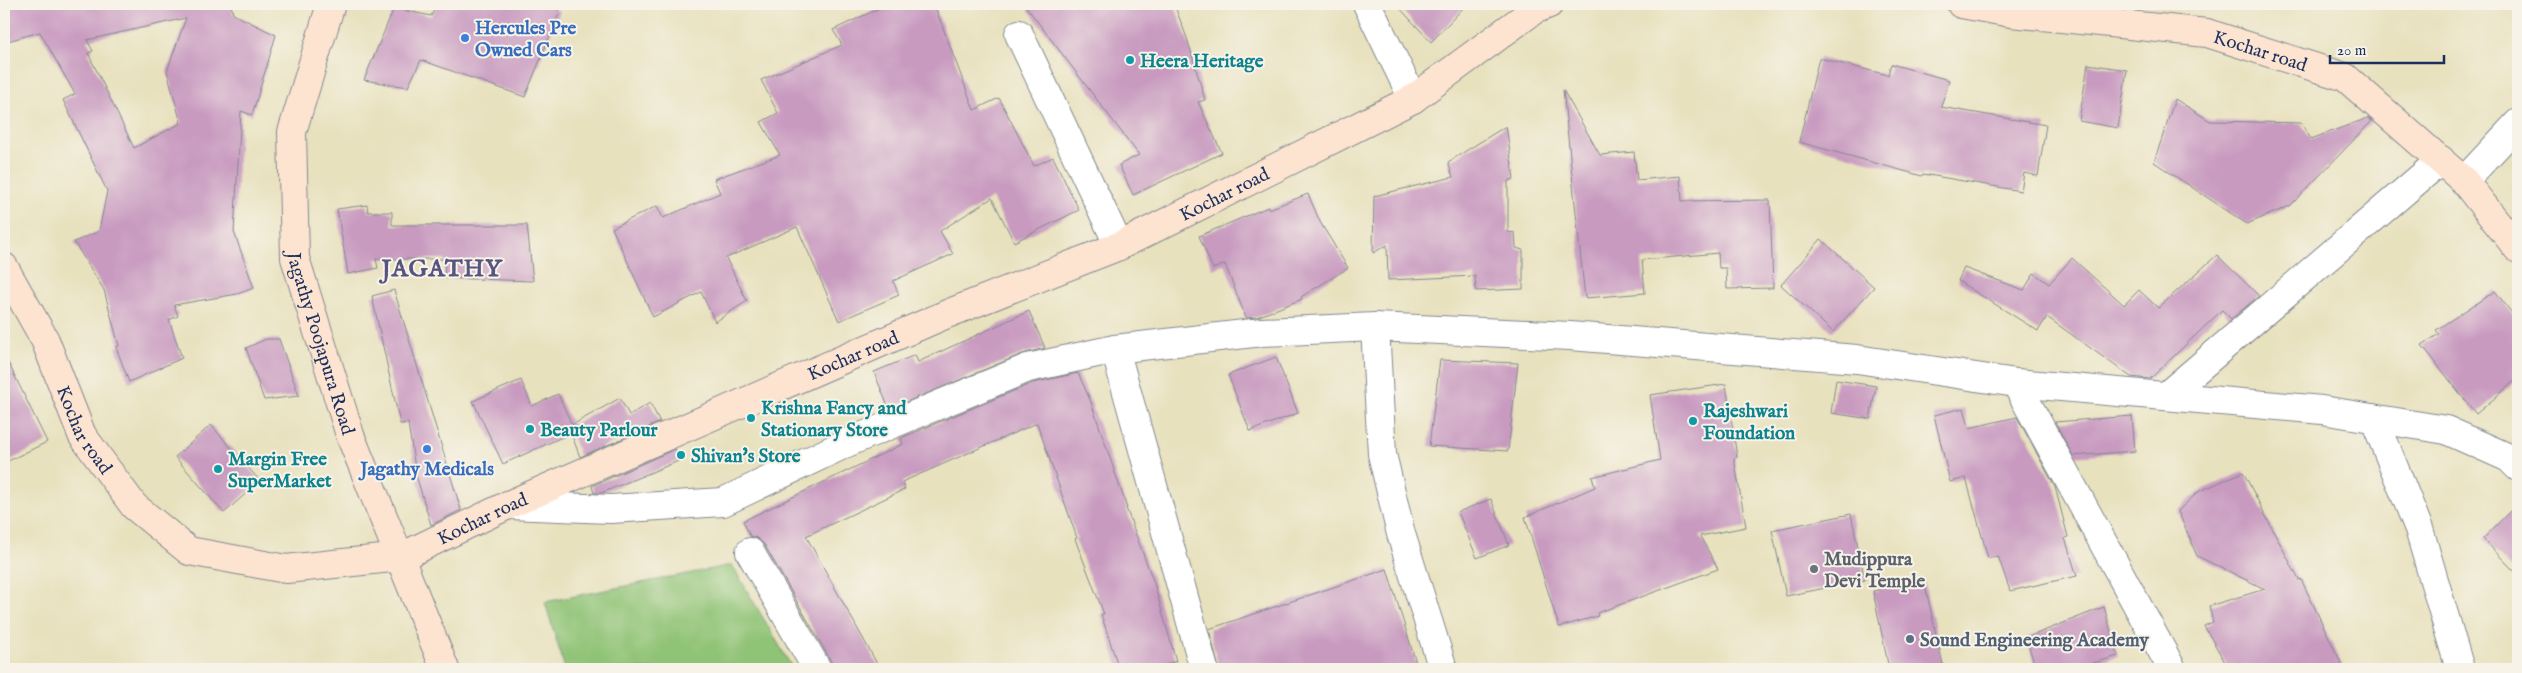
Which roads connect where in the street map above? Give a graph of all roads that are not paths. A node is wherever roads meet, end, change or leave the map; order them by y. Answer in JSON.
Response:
{"nodes":[{"id":1,"x":331,"y":4,"type":"edge"},
{"id":2,"x":1367,"y":4,"type":"edge"},
{"id":3,"x":1549,"y":4,"type":"edge"},
{"id":4,"x":1961,"y":4,"type":"edge"},
{"id":5,"x":1019,"y":34,"type":"dead end"},
{"id":6,"x":1414,"y":99,"type":"junction"},
{"id":7,"x":2518,"y":123,"type":"edge"},
{"id":8,"x":2441,"y":160,"type":"junction"},
{"id":9,"x":2464,"y":181,"type":"junction"},
{"id":10,"x":1119,"y":246,"type":"junction"},
{"id":11,"x":2518,"y":249,"type":"edge"},
{"id":12,"x":4,"y":267,"type":"edge"},
{"id":13,"x":1375,"y":327,"type":"junction"},
{"id":14,"x":1115,"y":349,"type":"junction"},
{"id":15,"x":2016,"y":383,"type":"junction"},
{"id":16,"x":2166,"y":396,"type":"junction"},
{"id":17,"x":2374,"y":418,"type":"junction"},
{"id":18,"x":2518,"y":467,"type":"edge"},
{"id":19,"x":508,"y":506,"type":"junction"},
{"id":20,"x":750,"y":552,"type":"dead end"},
{"id":21,"x":401,"y":556,"type":"junction"},
{"id":22,"x":445,"y":669,"type":"edge"},
{"id":23,"x":817,"y":669,"type":"edge"},
{"id":24,"x":1204,"y":669,"type":"edge"},
{"id":25,"x":1443,"y":669,"type":"edge"},
{"id":26,"x":2172,"y":669,"type":"edge"},
{"id":27,"x":2460,"y":669,"type":"edge"}],
"edges":[{"from":1,"to":21,"type":"street","name":"Jagathy Poojapura Road"},
{"from":2,"to":6,"type":"street"},
{"from":3,"to":6,"type":"street","name":"Kochar road"},
{"from":4,"to":8,"type":"street","name":"Kochar road"},
{"from":5,"to":10,"type":"street"},
{"from":6,"to":10,"type":"street","name":"Kochar road"},
{"from":7,"to":9,"type":"street"},
{"from":8,"to":9,"type":"street","name":"Kochar road"},
{"from":8,"to":16,"type":"street"},
{"from":9,"to":11,"type":"street","name":"Kochar road"},
{"from":10,"to":19,"type":"street","name":"Kochar road"},
{"from":12,"to":21,"type":"street","name":"Kochar road"},
{"from":13,"to":14,"type":"street"},
{"from":13,"to":15,"type":"street"},
{"from":13,"to":25,"type":"street"},
{"from":14,"to":19,"type":"street"},
{"from":14,"to":24,"type":"street"},
{"from":15,"to":16,"type":"street"},
{"from":15,"to":26,"type":"street"},
{"from":16,"to":17,"type":"street"},
{"from":17,"to":18,"type":"street"},
{"from":17,"to":27,"type":"street"},
{"from":19,"to":21,"type":"street","name":"Kochar road"},
{"from":20,"to":23,"type":"street"},
{"from":21,"to":22,"type":"street","name":"Jagathy Poojapura Road"}]}
